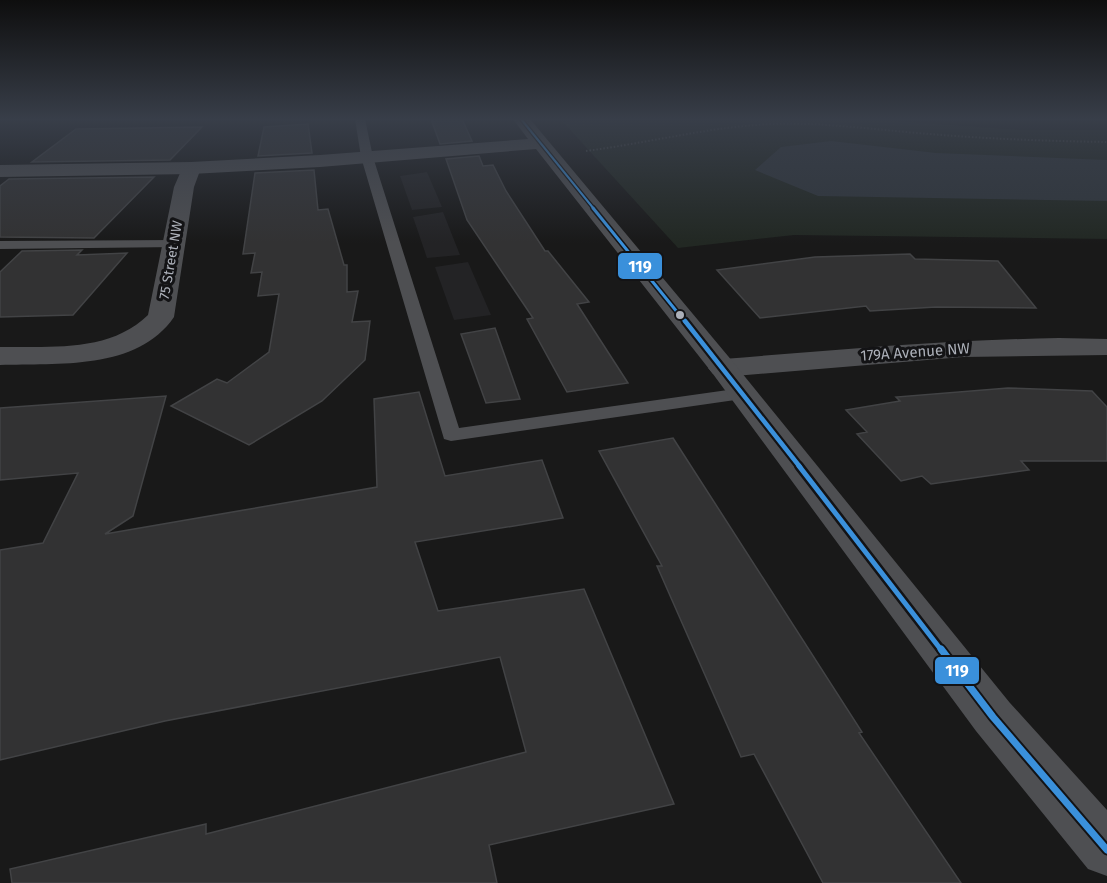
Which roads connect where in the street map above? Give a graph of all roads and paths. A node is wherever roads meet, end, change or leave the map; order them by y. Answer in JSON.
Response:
{"nodes":[{"id":1,"x":316,"y":160,"type":"edge"},
{"id":2,"x":368,"y":160,"type":"edge"},
{"id":3,"x":554,"y":160,"type":"edge"},
{"id":4,"x":191,"y":168,"type":"junction"},
{"id":5,"x":0,"y":171,"type":"edge"},
{"id":6,"x":174,"y":244,"type":"junction"},
{"id":7,"x":0,"y":245,"type":"edge"},
{"id":8,"x":1107,"y":347,"type":"edge"},
{"id":9,"x":0,"y":356,"type":"edge"},
{"id":10,"x":732,"y":381,"type":"junction"},
{"id":11,"x":1107,"y":850,"type":"edge"}],
"edges":[{"from":1,"to":4,"type":"street"},
{"from":2,"to":10,"type":"lane"},
{"from":3,"to":10,"type":"street"},
{"from":4,"to":5,"type":"street"},
{"from":4,"to":6,"type":"street","name":"75 Street NW"},
{"from":6,"to":7,"type":"lane"},
{"from":6,"to":9,"type":"street","name":"75 Street NW"},
{"from":8,"to":10,"type":"street","name":"179A Avenue NW"},
{"from":10,"to":11,"type":"street"}]}
